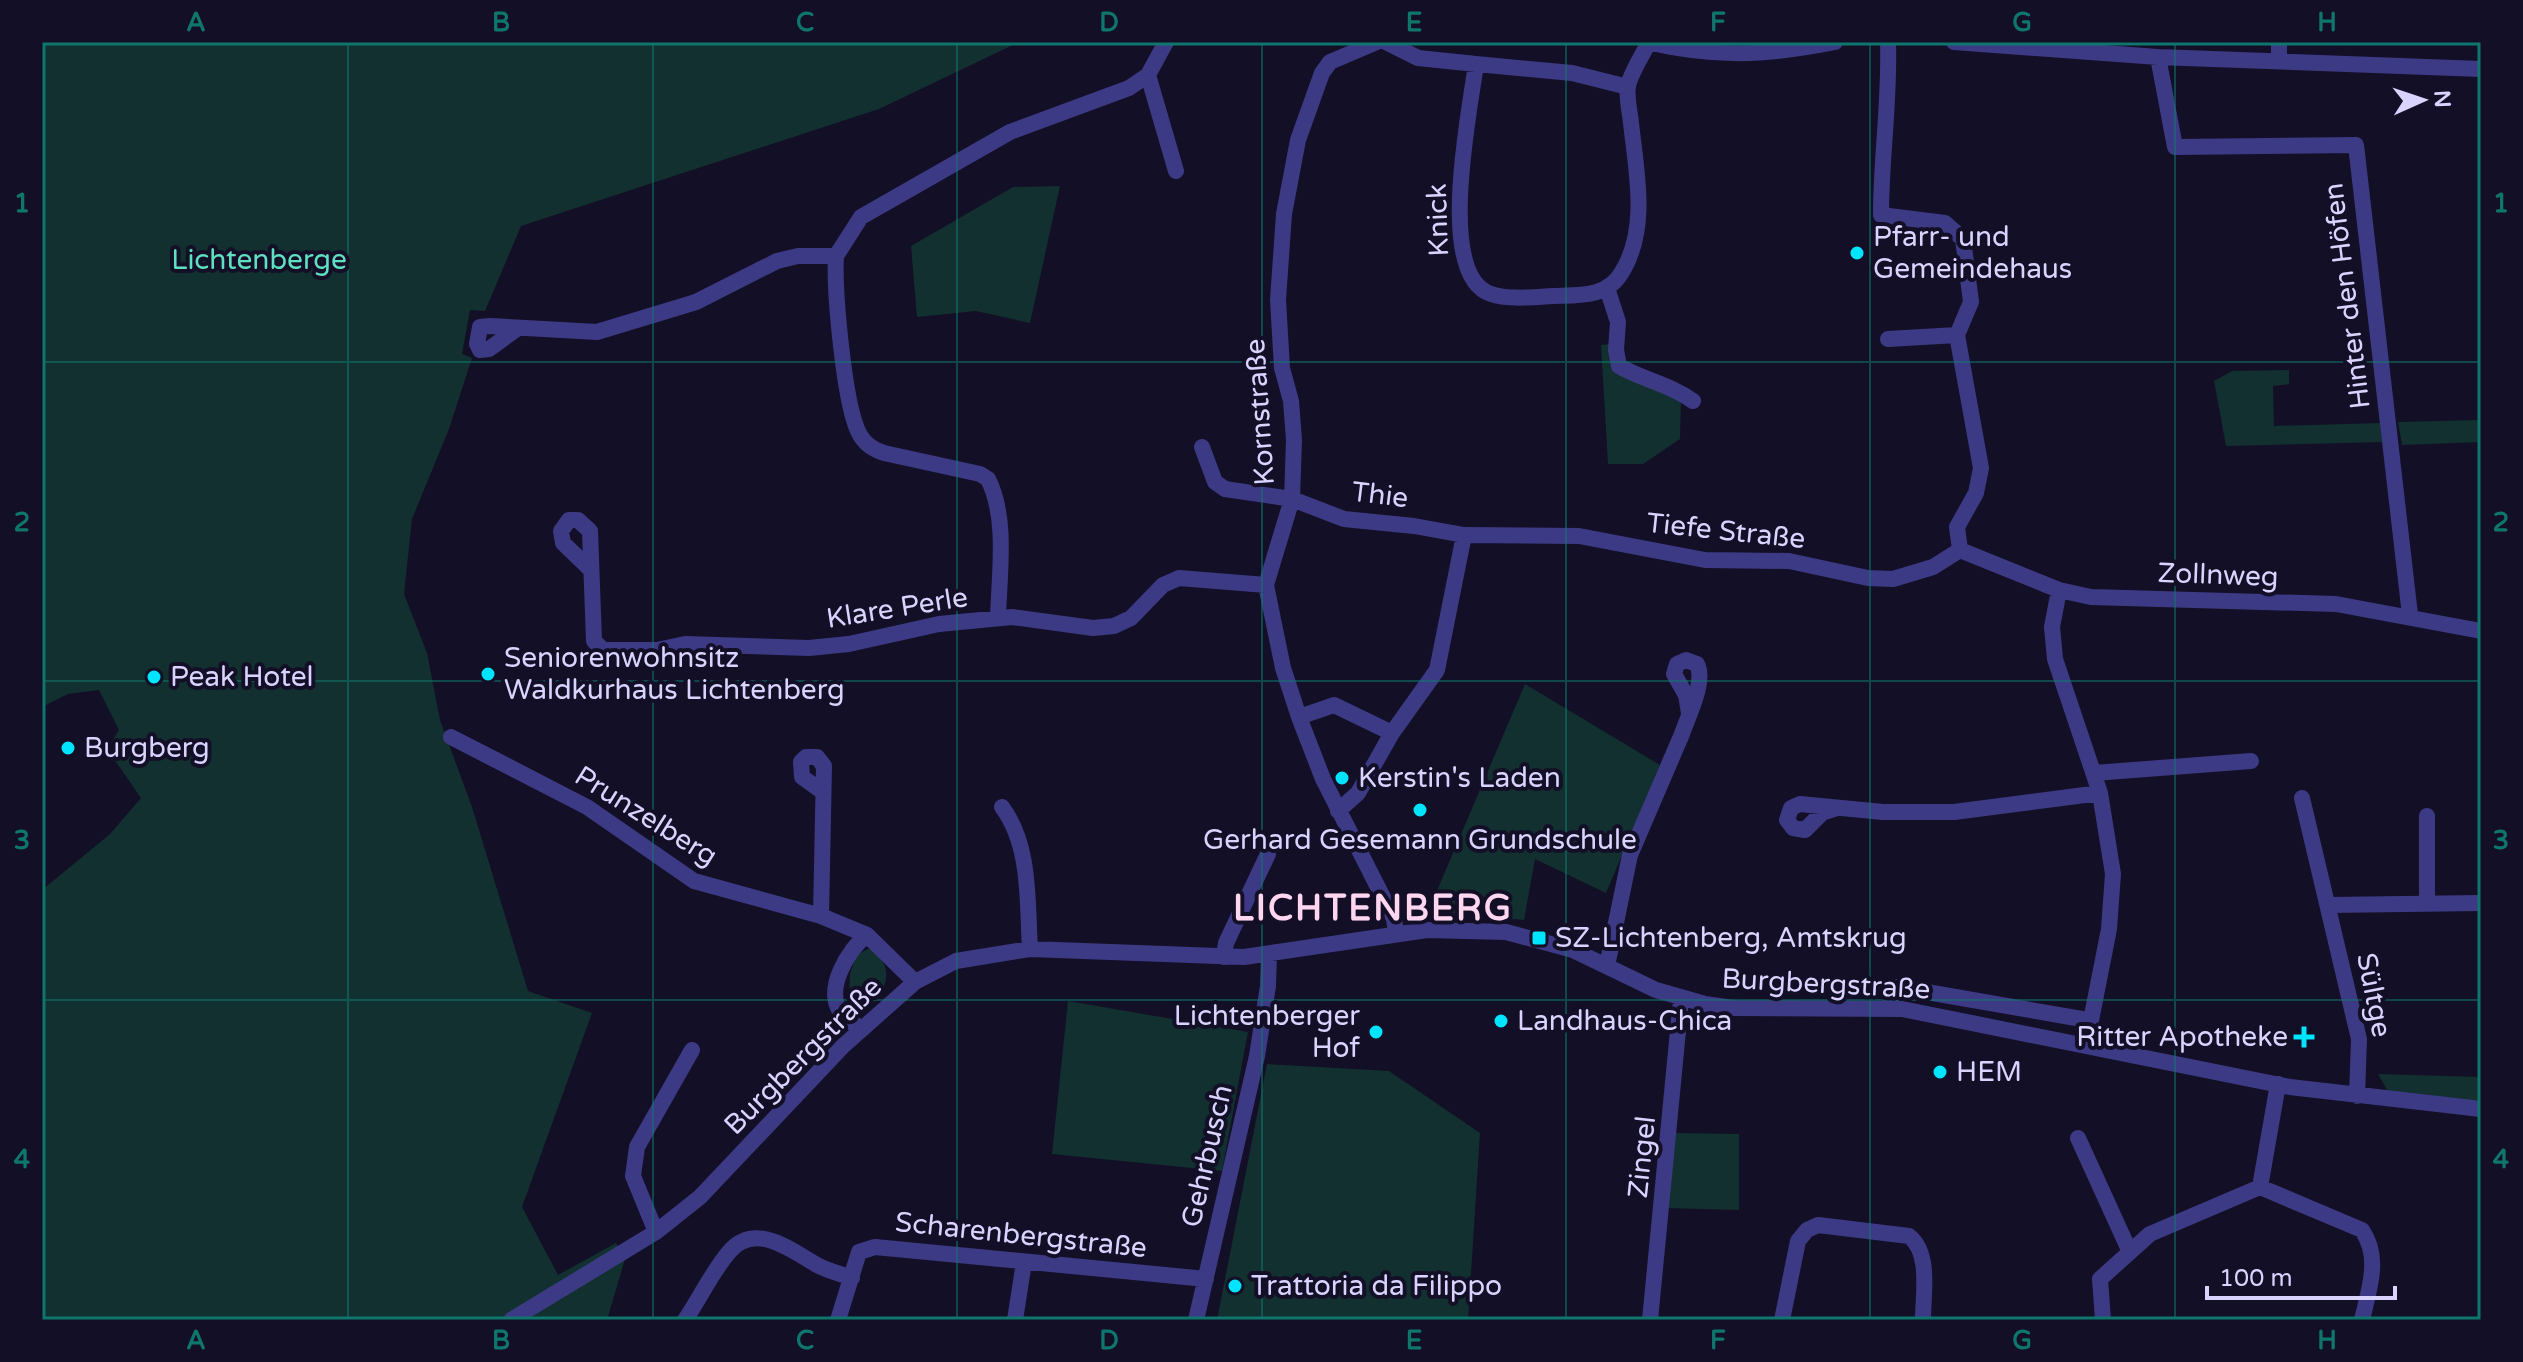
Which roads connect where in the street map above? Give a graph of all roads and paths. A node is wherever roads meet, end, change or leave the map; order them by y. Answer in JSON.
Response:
{"nodes":[{"id":1,"x":1166,"y":42,"type":"edge"},
{"id":2,"x":1377,"y":42,"type":"edge"},
{"id":3,"x":1386,"y":42,"type":"edge"},
{"id":4,"x":1648,"y":42,"type":"edge"},
{"id":5,"x":1835,"y":42,"type":"edge"},
{"id":6,"x":1888,"y":42,"type":"edge"},
{"id":7,"x":1954,"y":42,"type":"edge"},
{"id":8,"x":2279,"y":42,"type":"edge"},
{"id":9,"x":2107,"y":47,"type":"edge"},
{"id":10,"x":2158,"y":57,"type":"junction"},
{"id":11,"x":2279,"y":61,"type":"junction"},
{"id":12,"x":1476,"y":64,"type":"junction"},
{"id":13,"x":2481,"y":69,"type":"edge"},
{"id":14,"x":1148,"y":75,"type":"junction"},
{"id":15,"x":1628,"y":87,"type":"junction"},
{"id":16,"x":1176,"y":171,"type":"dead end"},
{"id":17,"x":836,"y":256,"type":"junction"},
{"id":18,"x":1607,"y":288,"type":"junction"},
{"id":19,"x":518,"y":328,"type":"dead end"},
{"id":20,"x":1957,"y":335,"type":"junction"},
{"id":21,"x":1888,"y":339,"type":"dead end"},
{"id":22,"x":1693,"y":401,"type":"dead end"},
{"id":23,"x":1202,"y":447,"type":"dead end"},
{"id":24,"x":1292,"y":499,"type":"junction"},
{"id":25,"x":1464,"y":535,"type":"junction"},
{"id":26,"x":1958,"y":542,"type":"junction"},
{"id":27,"x":590,"y":569,"type":"dead end"},
{"id":28,"x":1266,"y":585,"type":"junction"},
{"id":29,"x":2059,"y":590,"type":"junction"},
{"id":30,"x":2410,"y":615,"type":"junction"},
{"id":31,"x":998,"y":618,"type":"junction"},
{"id":32,"x":2481,"y":631,"type":"edge"},
{"id":33,"x":1689,"y":713,"type":"dead end"},
{"id":34,"x":1299,"y":717,"type":"junction"},
{"id":35,"x":1392,"y":733,"type":"junction"},
{"id":36,"x":451,"y":737,"type":"dead end"},
{"id":37,"x":2251,"y":761,"type":"dead end"},
{"id":38,"x":2094,"y":773,"type":"junction"},
{"id":39,"x":823,"y":792,"type":"dead end"},
{"id":40,"x":2100,"y":793,"type":"junction"},
{"id":41,"x":2302,"y":798,"type":"dead end"},
{"id":42,"x":1002,"y":807,"type":"dead end"},
{"id":43,"x":1837,"y":808,"type":"dead end"},
{"id":44,"x":1338,"y":811,"type":"junction"},
{"id":45,"x":2427,"y":816,"type":"dead end"},
{"id":46,"x":1268,"y":854,"type":"dead end"},
{"id":47,"x":2481,"y":903,"type":"edge"},
{"id":48,"x":2427,"y":904,"type":"junction"},
{"id":49,"x":2329,"y":905,"type":"junction"},
{"id":50,"x":821,"y":916,"type":"junction"},
{"id":51,"x":1396,"y":933,"type":"junction"},
{"id":52,"x":867,"y":935,"type":"junction"},
{"id":53,"x":1030,"y":949,"type":"junction"},
{"id":54,"x":1269,"y":955,"type":"junction"},
{"id":55,"x":1224,"y":957,"type":"junction"},
{"id":56,"x":1607,"y":966,"type":"junction"},
{"id":57,"x":915,"y":982,"type":"junction"},
{"id":58,"x":1681,"y":1000,"type":"junction"},
{"id":59,"x":1891,"y":1008,"type":"junction"},
{"id":60,"x":2091,"y":1025,"type":"junction"},
{"id":61,"x":861,"y":1029,"type":"junction"},
{"id":62,"x":2086,"y":1046,"type":"junction"},
{"id":63,"x":692,"y":1050,"type":"dead end"},
{"id":64,"x":2278,"y":1084,"type":"junction"},
{"id":65,"x":2357,"y":1096,"type":"junction"},
{"id":66,"x":2481,"y":1109,"type":"edge"},
{"id":67,"x":2078,"y":1138,"type":"dead end"},
{"id":68,"x":2260,"y":1187,"type":"junction"},
{"id":69,"x":656,"y":1232,"type":"junction"},
{"id":70,"x":2129,"y":1250,"type":"junction"},
{"id":71,"x":1024,"y":1262,"type":"junction"},
{"id":72,"x":852,"y":1278,"type":"junction"},
{"id":73,"x":1206,"y":1279,"type":"junction"},
{"id":74,"x":511,"y":1320,"type":"edge"},
{"id":75,"x":685,"y":1320,"type":"edge"},
{"id":76,"x":838,"y":1320,"type":"edge"},
{"id":77,"x":1015,"y":1320,"type":"edge"},
{"id":78,"x":1196,"y":1320,"type":"edge"},
{"id":79,"x":1650,"y":1320,"type":"edge"},
{"id":80,"x":1782,"y":1320,"type":"edge"},
{"id":81,"x":1923,"y":1320,"type":"edge"},
{"id":82,"x":2103,"y":1320,"type":"edge"},
{"id":83,"x":2362,"y":1320,"type":"edge"}],
"edges":[{"from":1,"to":14,"type":"street"},
{"from":2,"to":24,"type":"street","name":"Kornstraße"},
{"from":3,"to":12,"type":"street"},
{"from":4,"to":5,"type":"street"},
{"from":4,"to":15,"type":"street"},
{"from":6,"to":20,"type":"street"},
{"from":7,"to":9,"type":"street"},
{"from":8,"to":11,"type":"street"},
{"from":9,"to":10,"type":"street"},
{"from":10,"to":11,"type":"street"},
{"from":10,"to":30,"type":"street","name":"Hinter den Höfen"},
{"from":11,"to":13,"type":"street"},
{"from":12,"to":15,"type":"street"},
{"from":12,"to":18,"type":"street","name":"Knick"},
{"from":14,"to":16,"type":"street"},
{"from":14,"to":17,"type":"street"},
{"from":15,"to":18,"type":"street"},
{"from":17,"to":19,"type":"street"},
{"from":17,"to":31,"type":"street"},
{"from":18,"to":22,"type":"street"},
{"from":20,"to":21,"type":"street"},
{"from":20,"to":26,"type":"street"},
{"from":23,"to":24,"type":"street","name":"Thie"},
{"from":24,"to":25,"type":"street","name":"Thie"},
{"from":24,"to":28,"type":"street","name":"Kornstraße"},
{"from":25,"to":26,"type":"street","name":"Tiefe Straße"},
{"from":25,"to":35,"type":"street"},
{"from":26,"to":29,"type":"street","name":"Zollnweg"},
{"from":27,"to":31,"type":"street","name":"Klare Perle"},
{"from":28,"to":31,"type":"street","name":"Klare Perle"},
{"from":28,"to":34,"type":"street","name":"Kornstraße"},
{"from":29,"to":30,"type":"street","name":"Zollnweg"},
{"from":29,"to":38,"type":"street"},
{"from":30,"to":32,"type":"street","name":"Zollnweg"},
{"from":33,"to":56,"type":"street"},
{"from":34,"to":35,"type":"street"},
{"from":34,"to":44,"type":"street","name":"Kornstraße"},
{"from":35,"to":44,"type":"street"},
{"from":36,"to":50,"type":"street","name":"Prunzelberg"},
{"from":37,"to":38,"type":"street"},
{"from":38,"to":40,"type":"street"},
{"from":39,"to":50,"type":"street"},
{"from":40,"to":43,"type":"street"},
{"from":40,"to":60,"type":"street"},
{"from":41,"to":49,"type":"street","name":"Sültge"},
{"from":42,"to":53,"type":"street"},
{"from":44,"to":51,"type":"street","name":"Kornstraße"},
{"from":45,"to":48,"type":"street"},
{"from":46,"to":55,"type":"street"},
{"from":47,"to":48,"type":"street"},
{"from":48,"to":49,"type":"street"},
{"from":49,"to":65,"type":"street","name":"Sültge"},
{"from":50,"to":52,"type":"street","name":"Prunzelberg"},
{"from":51,"to":54,"type":"street","name":"Burgbergstraße"},
{"from":51,"to":56,"type":"street","name":"Burgbergstraße"},
{"from":52,"to":57,"type":"street","name":"Prunzelberg"},
{"from":52,"to":61,"type":"street"},
{"from":53,"to":55,"type":"street","name":"Burgbergstraße"},
{"from":53,"to":57,"type":"street","name":"Burgbergstraße"},
{"from":54,"to":55,"type":"street","name":"Burgbergstraße"},
{"from":54,"to":73,"type":"street","name":"Gehrbusch"},
{"from":56,"to":58,"type":"street","name":"Burgbergstraße"},
{"from":57,"to":61,"type":"street","name":"Burgbergstraße"},
{"from":58,"to":59,"type":"street","name":"Burgbergstraße"},
{"from":58,"to":79,"type":"street","name":"Zingel"},
{"from":59,"to":60,"type":"street"},
{"from":59,"to":62,"type":"street","name":"Burgbergstraße"},
{"from":60,"to":62,"type":"street"},
{"from":61,"to":69,"type":"street","name":"Burgbergstraße"},
{"from":62,"to":64,"type":"street","name":"Burgbergstraße"},
{"from":63,"to":69,"type":"street"},
{"from":64,"to":65,"type":"street","name":"Burgbergstraße"},
{"from":64,"to":68,"type":"street"},
{"from":65,"to":66,"type":"street","name":"Burgbergstraße"},
{"from":67,"to":70,"type":"street"},
{"from":68,"to":70,"type":"street"},
{"from":68,"to":83,"type":"street"},
{"from":69,"to":74,"type":"street","name":"Burgbergstraße"},
{"from":70,"to":82,"type":"street"},
{"from":71,"to":72,"type":"street","name":"Scharenbergstraße"},
{"from":71,"to":73,"type":"street","name":"Scharenbergstraße"},
{"from":71,"to":77,"type":"street"},
{"from":72,"to":75,"type":"street"},
{"from":72,"to":76,"type":"street"},
{"from":73,"to":78,"type":"street","name":"Gehrbusch"},
{"from":80,"to":81,"type":"street"}]}
